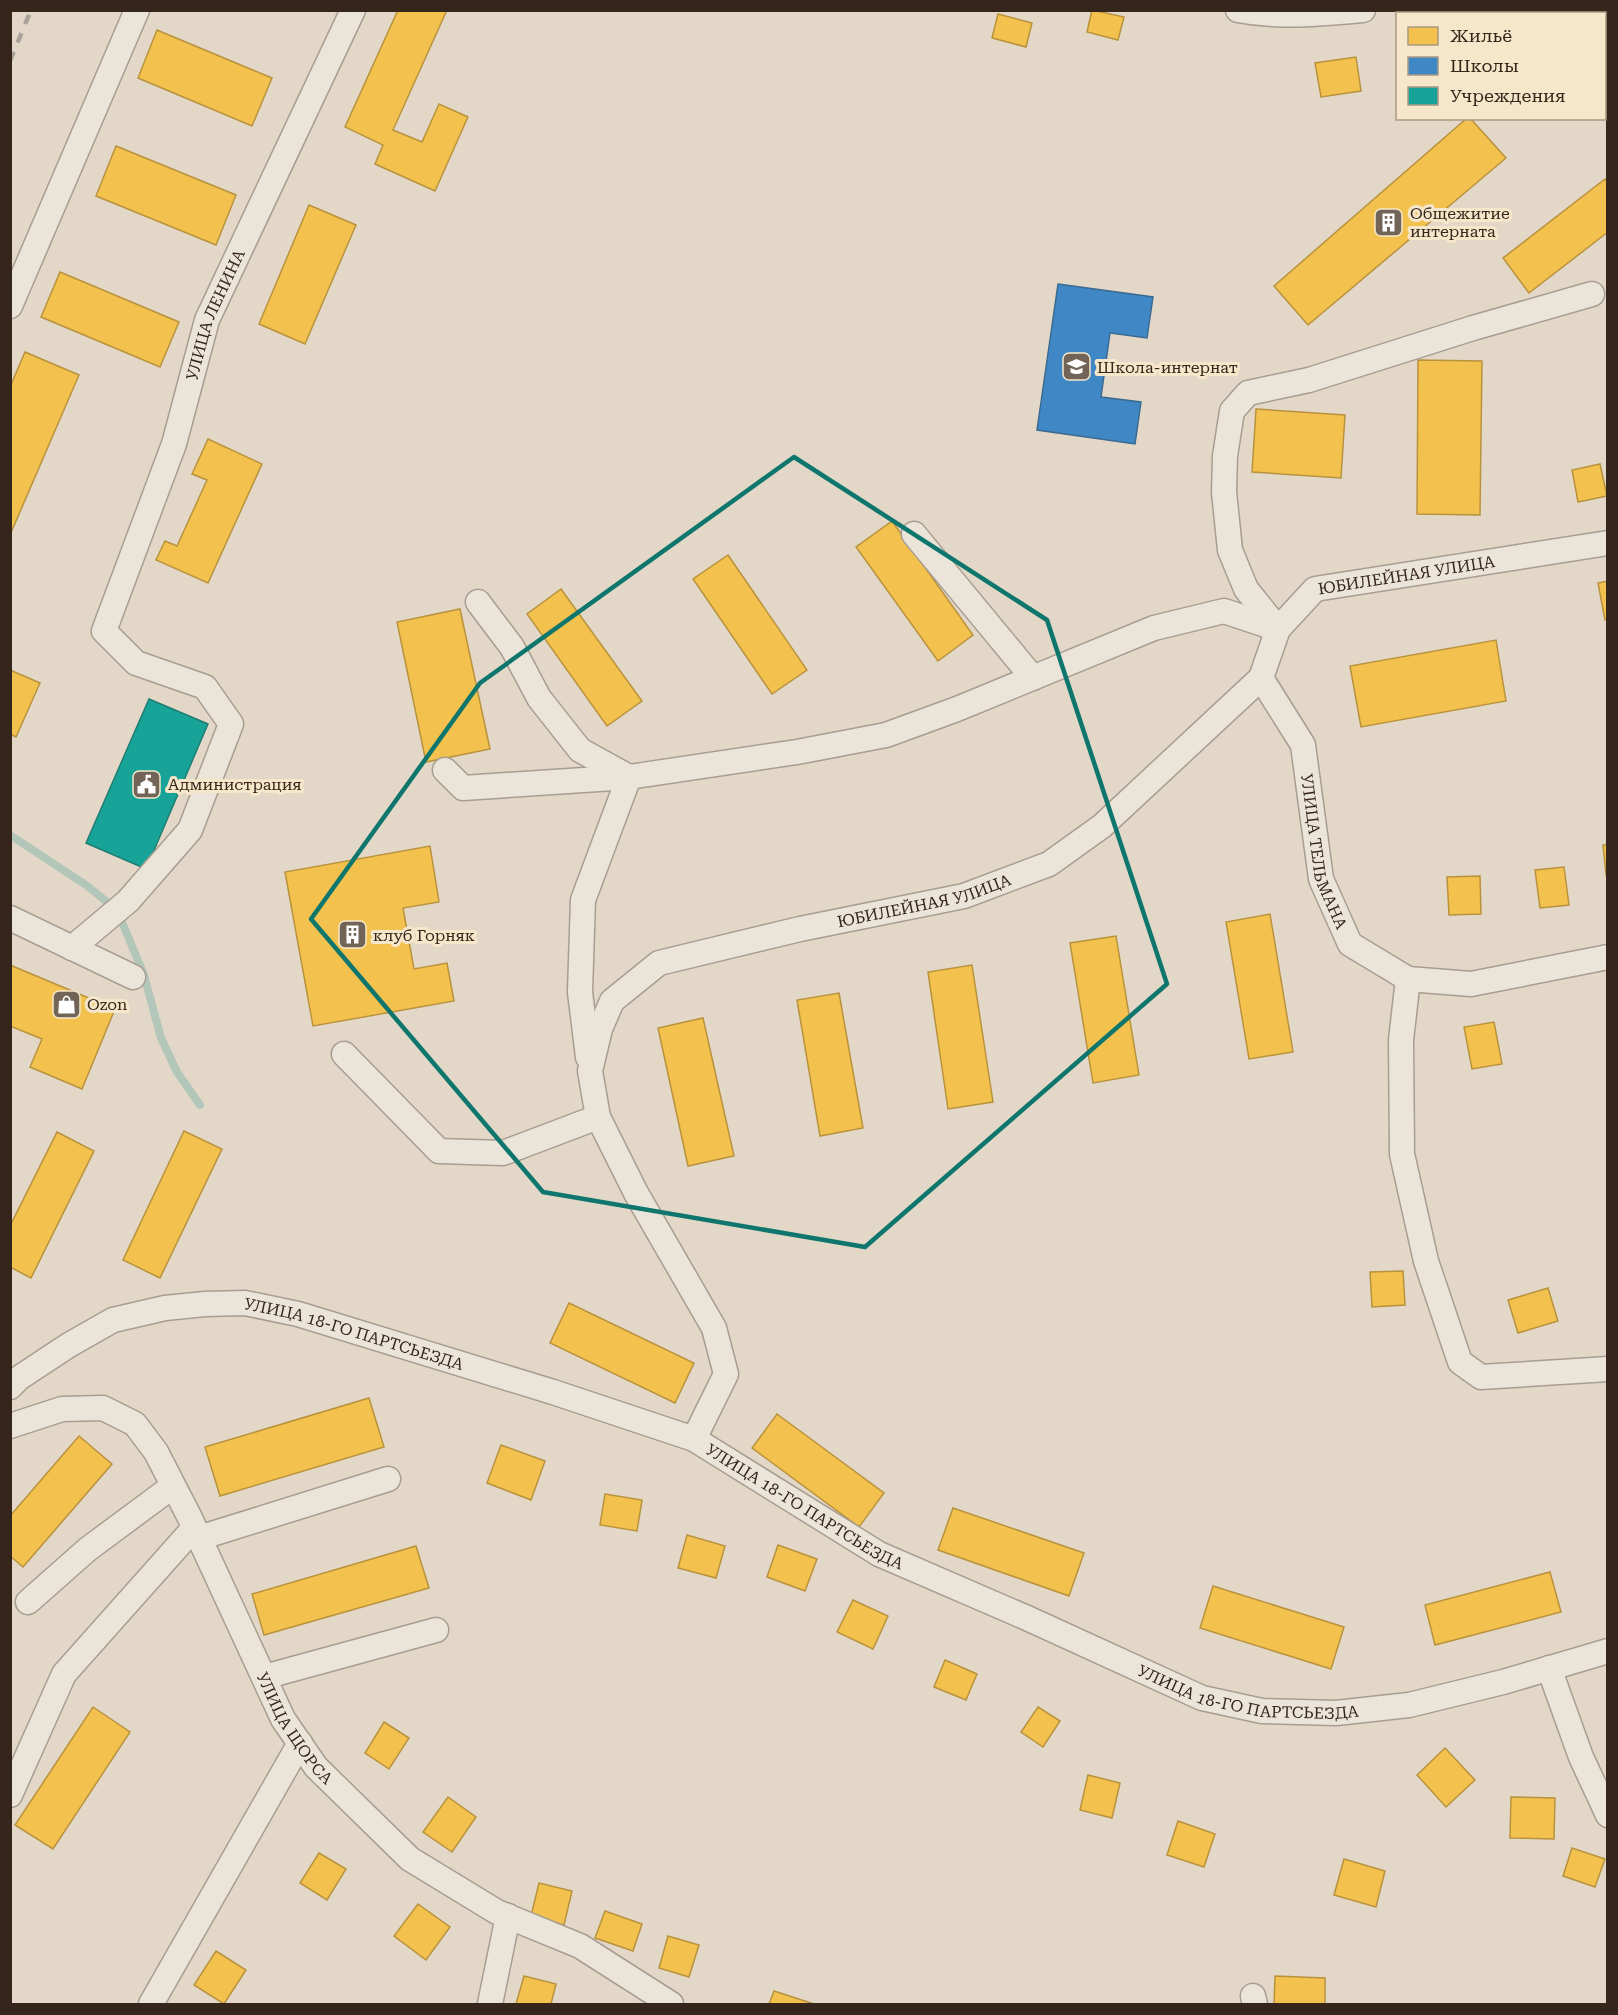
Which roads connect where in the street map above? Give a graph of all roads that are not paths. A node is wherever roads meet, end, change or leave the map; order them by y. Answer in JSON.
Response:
{"nodes":[{"id":1,"x":137,"y":10,"type":"edge"},
{"id":2,"x":353,"y":10,"type":"edge"},
{"id":3,"x":1238,"y":10,"type":"edge"},
{"id":4,"x":1363,"y":10,"type":"edge"},
{"id":5,"x":1592,"y":294,"type":"dead end"},
{"id":6,"x":10,"y":306,"type":"edge"},
{"id":7,"x":914,"y":534,"type":"dead end"},
{"id":8,"x":1608,"y":543,"type":"edge"},
{"id":9,"x":478,"y":602,"type":"dead end"},
{"id":10,"x":1278,"y":629,"type":"junction"},
{"id":11,"x":1033,"y":678,"type":"junction"},
{"id":12,"x":1261,"y":678,"type":"junction"},
{"id":13,"x":444,"y":770,"type":"dead end"},
{"id":14,"x":629,"y":777,"type":"junction"},
{"id":15,"x":10,"y":918,"type":"edge"},
{"id":16,"x":72,"y":948,"type":"junction"},
{"id":17,"x":1608,"y":957,"type":"edge"},
{"id":18,"x":133,"y":977,"type":"dead end"},
{"id":19,"x":1408,"y":979,"type":"junction"},
{"id":20,"x":344,"y":1054,"type":"dead end"},
{"id":21,"x":590,"y":1071,"type":"junction"},
{"id":22,"x":598,"y":1117,"type":"junction"},
{"id":23,"x":1608,"y":1369,"type":"edge"},
{"id":24,"x":10,"y":1387,"type":"edge"},
{"id":25,"x":10,"y":1426,"type":"edge"},
{"id":26,"x":693,"y":1439,"type":"junction"},
{"id":27,"x":388,"y":1479,"type":"dead end"},
{"id":28,"x":173,"y":1486,"type":"junction"},
{"id":29,"x":196,"y":1533,"type":"junction"},
{"id":30,"x":28,"y":1602,"type":"dead end"},
{"id":31,"x":436,"y":1630,"type":"dead end"},
{"id":32,"x":1608,"y":1651,"type":"edge"},
{"id":33,"x":1550,"y":1668,"type":"junction"},
{"id":34,"x":264,"y":1677,"type":"junction"},
{"id":35,"x":300,"y":1743,"type":"junction"},
{"id":36,"x":10,"y":1795,"type":"edge"},
{"id":37,"x":1608,"y":1815,"type":"edge"},
{"id":38,"x":508,"y":1916,"type":"junction"},
{"id":39,"x":151,"y":2004,"type":"edge"},
{"id":40,"x":490,"y":2004,"type":"edge"},
{"id":41,"x":671,"y":2004,"type":"edge"}],
"edges":[{"from":1,"to":6,"type":"street"},
{"from":2,"to":16,"type":"street","name":"УЛИЦА ЛЕНИНА"},
{"from":3,"to":4,"type":"street"},
{"from":5,"to":10,"type":"street"},
{"from":7,"to":11,"type":"street"},
{"from":8,"to":10,"type":"street","name":"ЮБИЛЕЙНАЯ УЛИЦА"},
{"from":9,"to":14,"type":"street"},
{"from":10,"to":11,"type":"street"},
{"from":10,"to":12,"type":"street","name":"ЮБИЛЕЙНАЯ УЛИЦА"},
{"from":11,"to":14,"type":"street"},
{"from":12,"to":19,"type":"street","name":"УЛИЦА ТЕЛЬМАНА"},
{"from":12,"to":21,"type":"street","name":"ЮБИЛЕЙНАЯ УЛИЦА"},
{"from":13,"to":14,"type":"street"},
{"from":14,"to":21,"type":"street"},
{"from":15,"to":16,"type":"street"},
{"from":16,"to":18,"type":"street"},
{"from":17,"to":19,"type":"street","name":"УЛИЦА ТЕЛЬМАНА"},
{"from":19,"to":23,"type":"street"},
{"from":20,"to":22,"type":"street"},
{"from":21,"to":22,"type":"street","name":"ЮБИЛЕЙНАЯ УЛИЦА"},
{"from":22,"to":26,"type":"street","name":"ЮБИЛЕЙНАЯ УЛИЦА"},
{"from":24,"to":26,"type":"street","name":"УЛИЦА 18-ГО ПАРТСЬЕЗДА"},
{"from":25,"to":28,"type":"street","name":"УЛИЦА ЩОРСА"},
{"from":26,"to":33,"type":"street","name":"УЛИЦА 18-ГО ПАРТСЬЕЗДА"},
{"from":27,"to":29,"type":"street"},
{"from":28,"to":29,"type":"street","name":"УЛИЦА ЩОРСА"},
{"from":28,"to":30,"type":"street"},
{"from":29,"to":34,"type":"street","name":"УЛИЦА ЩОРСА"},
{"from":29,"to":36,"type":"street"},
{"from":31,"to":34,"type":"street"},
{"from":32,"to":33,"type":"street","name":"УЛИЦА 18-ГО ПАРТСЬЕЗДА"},
{"from":33,"to":37,"type":"street"},
{"from":34,"to":35,"type":"street","name":"УЛИЦА ЩОРСА"},
{"from":35,"to":38,"type":"street","name":"УЛИЦА ЩОРСА"},
{"from":35,"to":39,"type":"street"},
{"from":38,"to":40,"type":"street"},
{"from":38,"to":41,"type":"street","name":"УЛИЦА ЩОРСА"}]}
